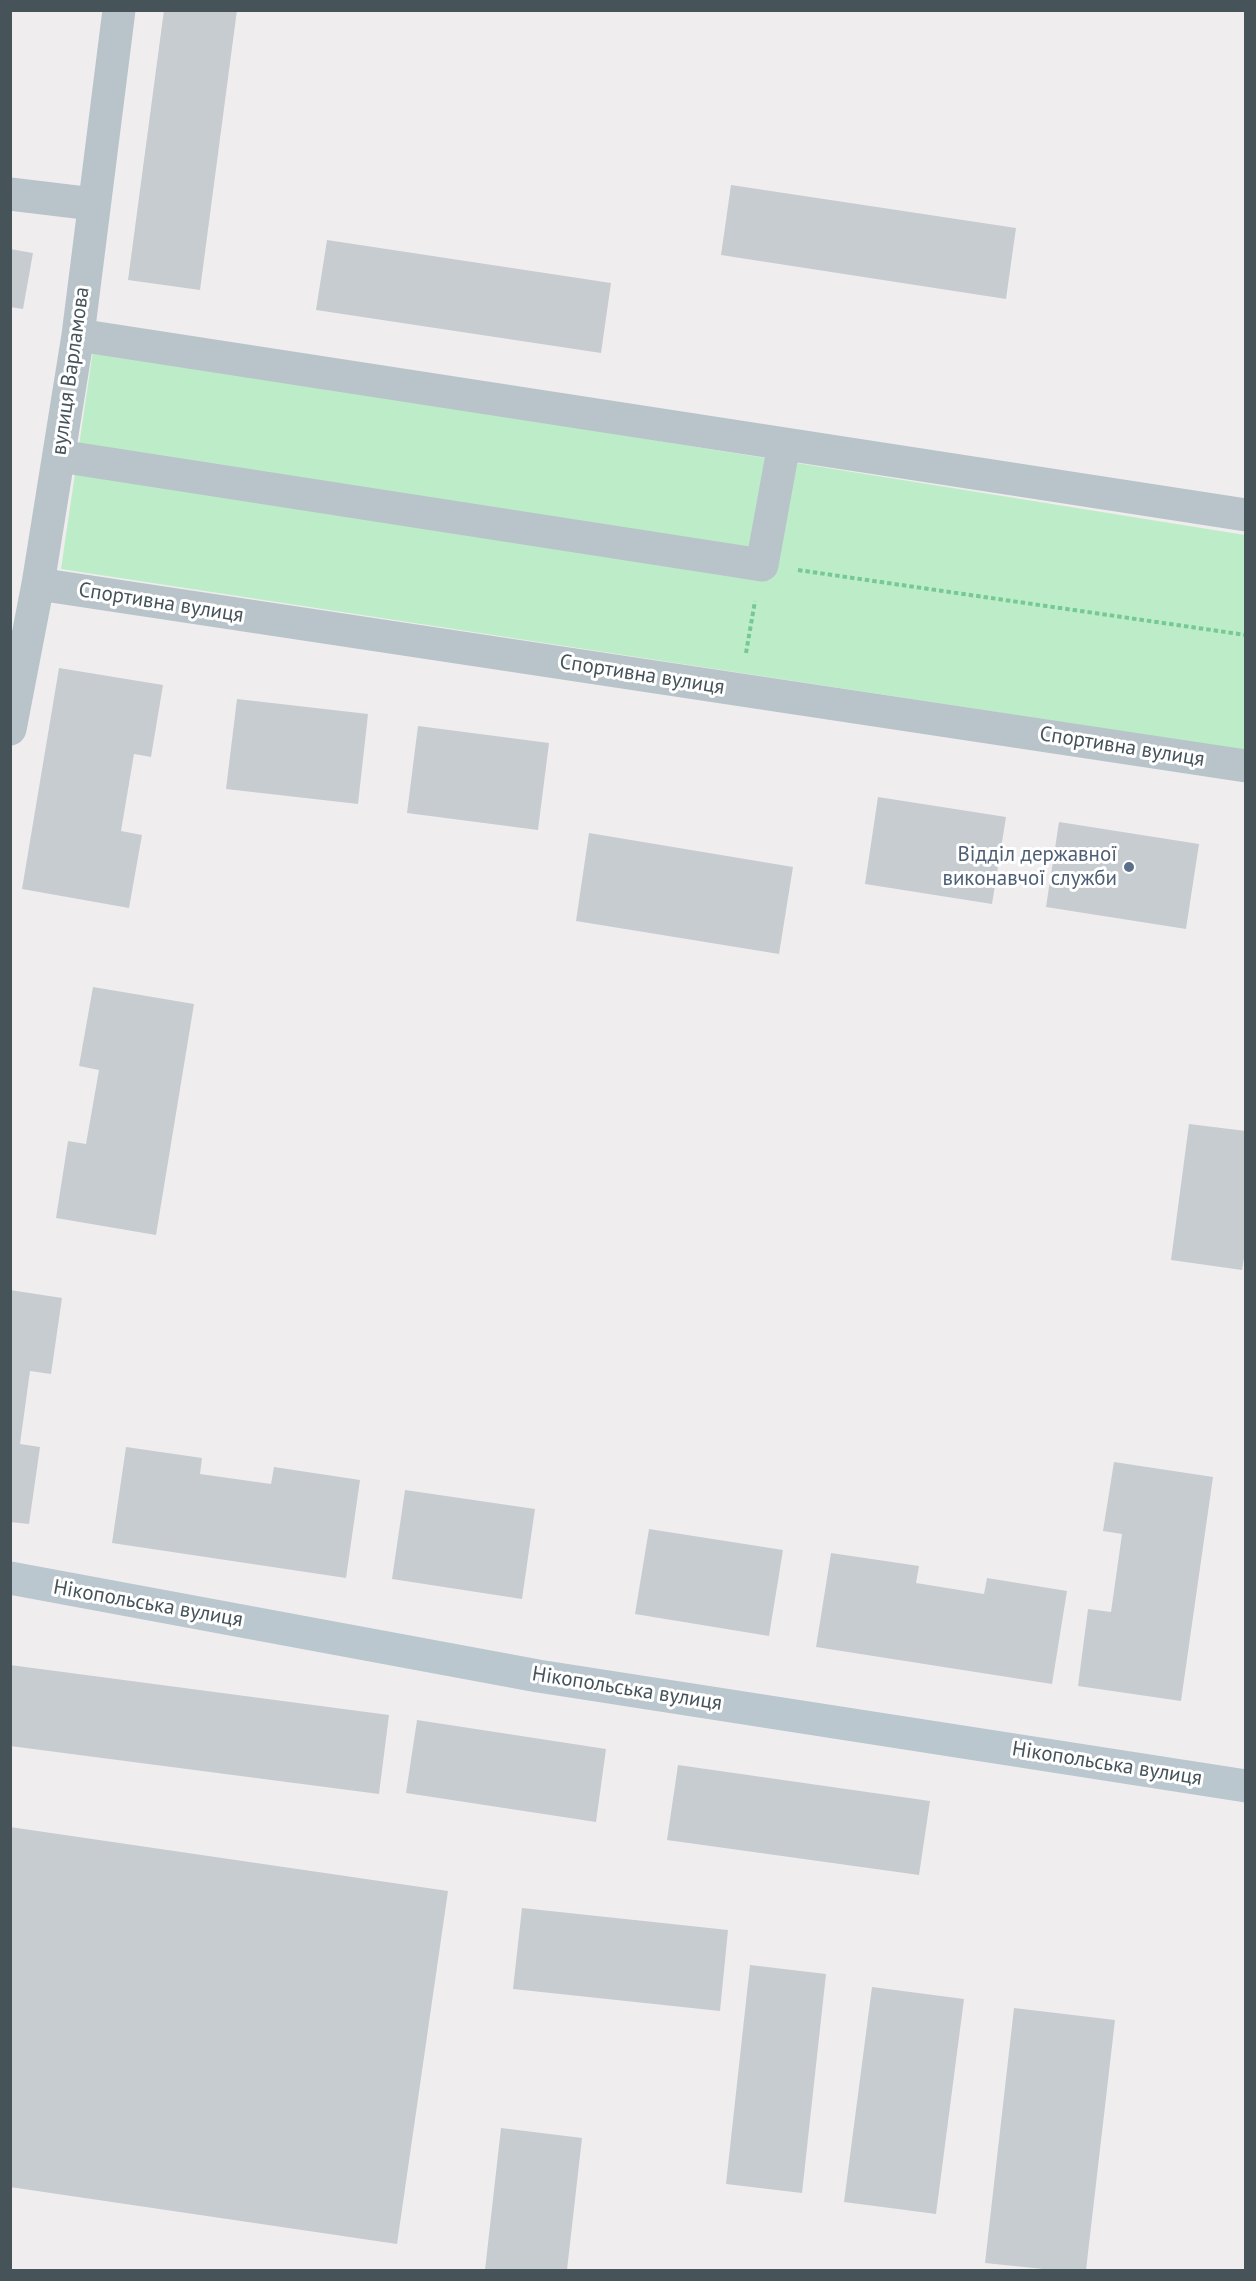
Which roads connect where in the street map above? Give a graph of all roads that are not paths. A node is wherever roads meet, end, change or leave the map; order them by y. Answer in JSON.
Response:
{"nodes":[{"id":1,"x":119,"y":10,"type":"edge"},
{"id":2,"x":10,"y":194,"type":"edge"},
{"id":3,"x":93,"y":204,"type":"junction"},
{"id":4,"x":78,"y":335,"type":"junction"},
{"id":5,"x":784,"y":444,"type":"junction"},
{"id":6,"x":59,"y":456,"type":"junction"},
{"id":7,"x":1245,"y":515,"type":"edge"},
{"id":8,"x":38,"y":584,"type":"junction"},
{"id":9,"x":11,"y":728,"type":"edge"},
{"id":10,"x":1245,"y":766,"type":"edge"},
{"id":11,"x":10,"y":1578,"type":"edge"},
{"id":12,"x":1245,"y":1786,"type":"edge"}],
"edges":[{"from":1,"to":3,"type":"street","name":"вулиця Варламова"},
{"from":2,"to":3,"type":"street"},
{"from":3,"to":4,"type":"street","name":"вулиця Варламова"},
{"from":4,"to":5,"type":"street"},
{"from":4,"to":6,"type":"street","name":"вулиця Варламова"},
{"from":5,"to":6,"type":"street"},
{"from":5,"to":7,"type":"street"},
{"from":6,"to":8,"type":"street","name":"вулиця Варламова"},
{"from":8,"to":9,"type":"street","name":"вулиця Варламова"},
{"from":8,"to":10,"type":"street","name":"Спортивна вулиця"},
{"from":11,"to":12,"type":"street","name":"Нікопольська вулиця"}]}
